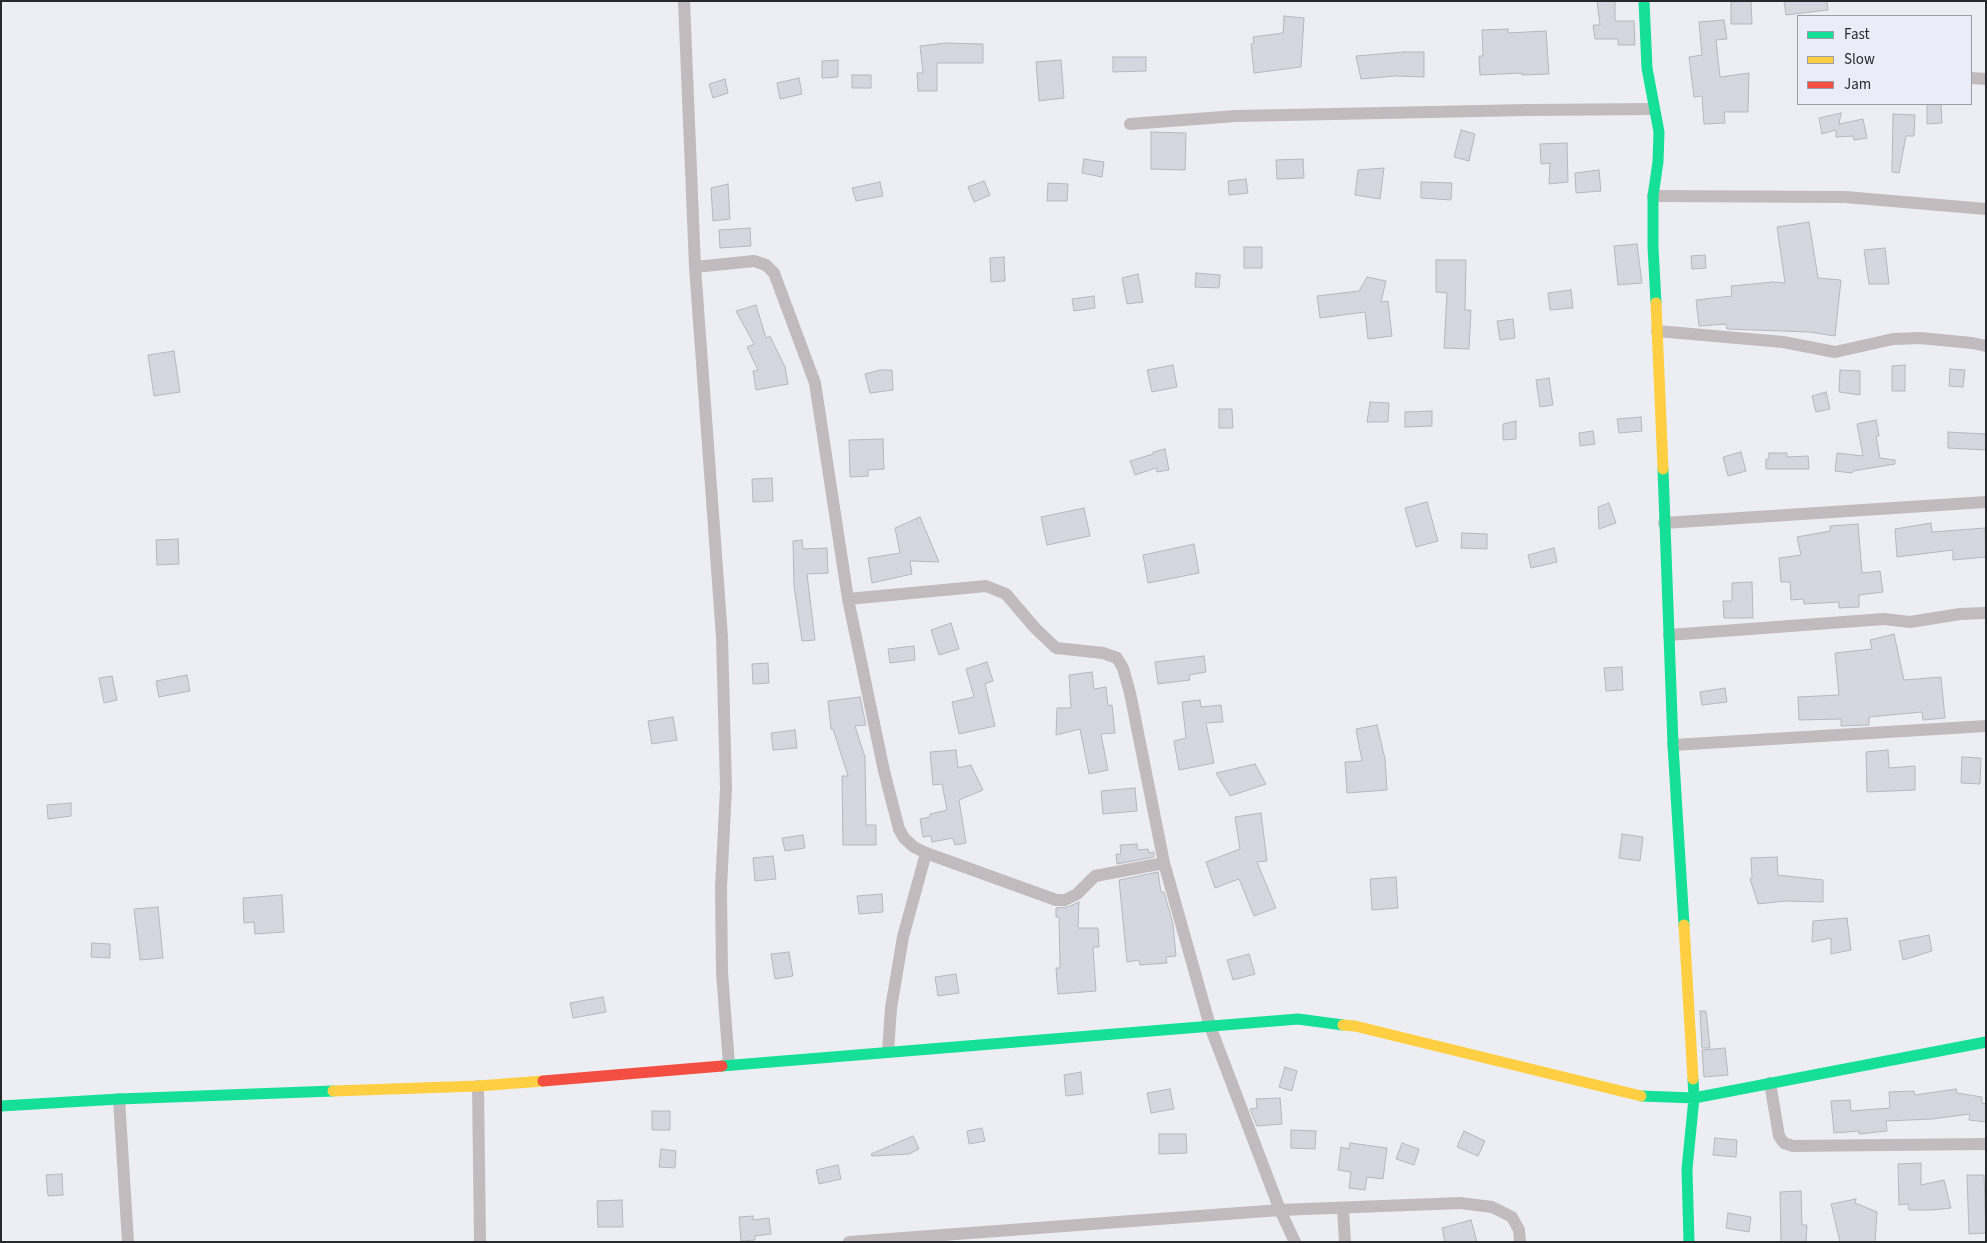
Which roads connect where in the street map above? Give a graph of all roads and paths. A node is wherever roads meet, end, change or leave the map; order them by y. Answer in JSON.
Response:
{"nodes":[{"id":1,"x":684,"y":1,"type":"edge"},
{"id":2,"x":1644,"y":1,"type":"edge"},
{"id":3,"x":1972,"y":78,"type":"edge"},
{"id":4,"x":1986,"y":79,"type":"edge"},
{"id":5,"x":1653,"y":109,"type":"junction"},
{"id":6,"x":1130,"y":124,"type":"dead end"},
{"id":7,"x":1653,"y":196,"type":"junction"},
{"id":8,"x":1986,"y":209,"type":"edge"},
{"id":9,"x":695,"y":267,"type":"junction"},
{"id":10,"x":1657,"y":331,"type":"junction"},
{"id":11,"x":1986,"y":346,"type":"edge"},
{"id":12,"x":1986,"y":502,"type":"edge"},
{"id":13,"x":1664,"y":523,"type":"junction"},
{"id":14,"x":848,"y":599,"type":"junction"},
{"id":15,"x":1986,"y":613,"type":"edge"},
{"id":16,"x":1669,"y":635,"type":"junction"},
{"id":17,"x":1986,"y":726,"type":"edge"},
{"id":18,"x":1673,"y":745,"type":"junction"},
{"id":19,"x":926,"y":853,"type":"junction"},
{"id":20,"x":1164,"y":863,"type":"junction"},
{"id":21,"x":1210,"y":1026,"type":"junction"},
{"id":22,"x":1986,"y":1042,"type":"edge"},
{"id":23,"x":888,"y":1052,"type":"junction"},
{"id":24,"x":729,"y":1065,"type":"junction"},
{"id":25,"x":1770,"y":1083,"type":"junction"},
{"id":26,"x":478,"y":1086,"type":"junction"},
{"id":27,"x":1694,"y":1098,"type":"junction"},
{"id":28,"x":119,"y":1099,"type":"junction"},
{"id":29,"x":1,"y":1106,"type":"edge"},
{"id":30,"x":1986,"y":1144,"type":"edge"},
{"id":31,"x":1343,"y":1209,"type":"junction"},
{"id":32,"x":1280,"y":1210,"type":"junction"},
{"id":33,"x":128,"y":1242,"type":"edge"},
{"id":34,"x":480,"y":1242,"type":"edge"},
{"id":35,"x":849,"y":1242,"type":"edge"},
{"id":36,"x":1295,"y":1242,"type":"edge"},
{"id":37,"x":1345,"y":1242,"type":"edge"},
{"id":38,"x":1520,"y":1242,"type":"edge"},
{"id":39,"x":1689,"y":1242,"type":"edge"}],
"edges":[{"from":1,"to":9,"type":"street"},
{"from":2,"to":5,"type":"street"},
{"from":3,"to":4,"type":"street"},
{"from":5,"to":6,"type":"street"},
{"from":5,"to":7,"type":"street"},
{"from":7,"to":8,"type":"street"},
{"from":7,"to":10,"type":"street"},
{"from":9,"to":14,"type":"street"},
{"from":9,"to":24,"type":"street"},
{"from":10,"to":11,"type":"street"},
{"from":10,"to":13,"type":"street"},
{"from":12,"to":13,"type":"street"},
{"from":13,"to":16,"type":"street"},
{"from":14,"to":19,"type":"street"},
{"from":14,"to":20,"type":"street"},
{"from":15,"to":16,"type":"street"},
{"from":16,"to":18,"type":"street"},
{"from":17,"to":18,"type":"street"},
{"from":18,"to":27,"type":"street"},
{"from":19,"to":20,"type":"street"},
{"from":19,"to":23,"type":"street"},
{"from":20,"to":21,"type":"street"},
{"from":21,"to":23,"type":"street"},
{"from":21,"to":27,"type":"street"},
{"from":21,"to":32,"type":"street"},
{"from":22,"to":25,"type":"street"},
{"from":23,"to":24,"type":"street"},
{"from":24,"to":26,"type":"street"},
{"from":25,"to":27,"type":"street"},
{"from":25,"to":30,"type":"street"},
{"from":26,"to":28,"type":"street"},
{"from":26,"to":34,"type":"street"},
{"from":27,"to":39,"type":"street"},
{"from":28,"to":29,"type":"street"},
{"from":28,"to":33,"type":"street"},
{"from":31,"to":32,"type":"street"},
{"from":31,"to":37,"type":"street"},
{"from":31,"to":38,"type":"street"},
{"from":32,"to":35,"type":"street"},
{"from":32,"to":36,"type":"street"}]}
